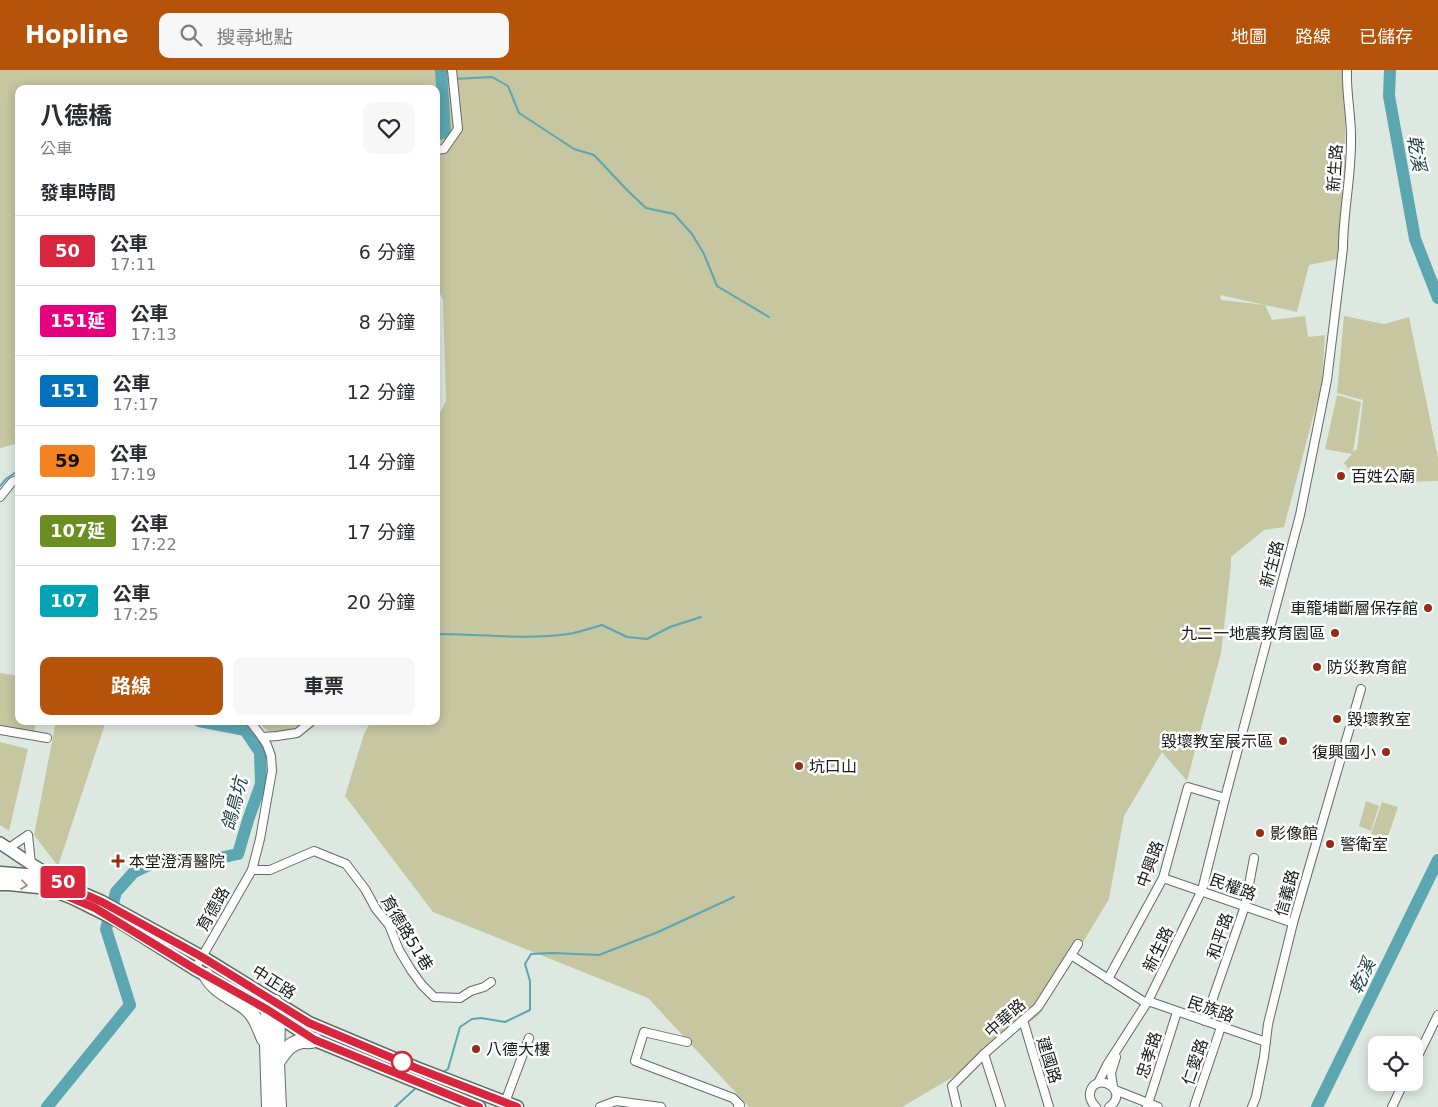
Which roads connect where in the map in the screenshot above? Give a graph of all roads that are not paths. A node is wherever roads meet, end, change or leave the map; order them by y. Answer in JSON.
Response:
{"nodes":[{"id":1,"x":452,"y":70,"type":"edge"},
{"id":2,"x":1347,"y":70,"type":"edge"},
{"id":3,"x":440,"y":150,"type":"edge"},
{"id":4,"x":15,"y":481,"type":"edge"},
{"id":5,"x":2,"y":495,"type":"edge"},
{"id":6,"x":1362,"y":689,"type":"dead end"},
{"id":7,"x":253,"y":725,"type":"edge"},
{"id":8,"x":307,"y":725,"type":"edge"},
{"id":9,"x":0,"y":730,"type":"edge"},
{"id":10,"x":262,"y":737,"type":"junction"},
{"id":11,"x":47,"y":738,"type":"dead end"},
{"id":12,"x":1225,"y":798,"type":"junction"},
{"id":13,"x":3,"y":846,"type":"edge"},
{"id":14,"x":1254,"y":858,"type":"dead end"},
{"id":15,"x":31,"y":864,"type":"junction"},
{"id":16,"x":252,"y":870,"type":"junction"},
{"id":17,"x":0,"y":873,"type":"edge"},
{"id":18,"x":1163,"y":878,"type":"junction"},
{"id":19,"x":51,"y":883,"type":"junction"},
{"id":20,"x":0,"y":884,"type":"edge"},
{"id":21,"x":1202,"y":890,"type":"junction"},
{"id":22,"x":1245,"y":906,"type":"junction"},
{"id":23,"x":118,"y":916,"type":"junction"},
{"id":24,"x":1293,"y":923,"type":"junction"},
{"id":25,"x":1078,"y":944,"type":"dead end"},
{"id":26,"x":1071,"y":955,"type":"junction"},
{"id":27,"x":202,"y":957,"type":"junction"},
{"id":28,"x":200,"y":972,"type":"junction"},
{"id":29,"x":1108,"y":979,"type":"junction"},
{"id":30,"x":491,"y":982,"type":"dead end"},
{"id":31,"x":1147,"y":1002,"type":"junction"},
{"id":32,"x":273,"y":1010,"type":"junction"},
{"id":33,"x":1177,"y":1012,"type":"junction"},
{"id":34,"x":1438,"y":1015,"type":"edge"},
{"id":35,"x":1023,"y":1020,"type":"junction"},
{"id":36,"x":1205,"y":1021,"type":"junction"},
{"id":37,"x":1221,"y":1027,"type":"junction"},
{"id":38,"x":529,"y":1038,"type":"dead end"},
{"id":39,"x":315,"y":1040,"type":"junction"},
{"id":40,"x":687,"y":1042,"type":"dead end"},
{"id":41,"x":1122,"y":1042,"type":"junction"},
{"id":42,"x":1266,"y":1042,"type":"junction"},
{"id":43,"x":267,"y":1045,"type":"junction"},
{"id":44,"x":1423,"y":1046,"type":"edge"},
{"id":45,"x":984,"y":1054,"type":"junction"},
{"id":46,"x":277,"y":1063,"type":"junction"},
{"id":47,"x":1098,"y":1083,"type":"junction"},
{"id":48,"x":1114,"y":1089,"type":"junction"},
{"id":49,"x":1400,"y":1091,"type":"edge"},
{"id":50,"x":508,"y":1105,"type":"edge"},
{"id":51,"x":1147,"y":1105,"type":"edge"},
{"id":52,"x":269,"y":1107,"type":"edge"},
{"id":53,"x":279,"y":1107,"type":"edge"},
{"id":54,"x":479,"y":1107,"type":"edge"},
{"id":55,"x":600,"y":1107,"type":"edge"},
{"id":56,"x":661,"y":1107,"type":"edge"},
{"id":57,"x":738,"y":1107,"type":"edge"},
{"id":58,"x":957,"y":1107,"type":"edge"},
{"id":59,"x":1000,"y":1107,"type":"edge"},
{"id":60,"x":1049,"y":1107,"type":"edge"},
{"id":61,"x":1096,"y":1107,"type":"edge"},
{"id":62,"x":1110,"y":1107,"type":"edge"},
{"id":63,"x":1158,"y":1107,"type":"edge"},
{"id":64,"x":1194,"y":1107,"type":"edge"},
{"id":65,"x":1252,"y":1107,"type":"edge"},
{"id":66,"x":1392,"y":1107,"type":"edge"}],
"edges":[{"from":1,"to":3,"type":"street"},
{"from":2,"to":12,"type":"street","name":"新生路"},
{"from":4,"to":5,"type":"street"},
{"from":6,"to":24,"type":"street","name":"信義路"},
{"from":7,"to":10,"type":"street","name":"育德路"},
{"from":8,"to":10,"type":"street"},
{"from":9,"to":11,"type":"street"},
{"from":10,"to":16,"type":"street","name":"育德路"},
{"from":12,"to":18,"type":"street","name":"中興路"},
{"from":12,"to":21,"type":"street","name":"新生路"},
{"from":13,"to":15,"type":"street"},
{"from":13,"to":15,"type":"street"},
{"from":14,"to":22,"type":"street","name":"和平路"},
{"from":15,"to":19,"type":"street"},
{"from":16,"to":27,"type":"street","name":"育德路"},
{"from":16,"to":30,"type":"street","name":"育德路51巷"},
{"from":17,"to":19,"type":"main road"},
{"from":18,"to":21,"type":"street","name":"民權路"},
{"from":18,"to":29,"type":"street","name":"中興路"},
{"from":20,"to":19,"type":"main road","one_way":true},
{"from":19,"to":23,"type":"main road"},
{"from":21,"to":22,"type":"street","name":"民權路"},
{"from":21,"to":31,"type":"street","name":"新生路"},
{"from":22,"to":24,"type":"street","name":"民權路"},
{"from":22,"to":36,"type":"street","name":"和平路"},
{"from":23,"to":27,"type":"main road","name":"中正路"},
{"from":23,"to":28,"type":"main road","name":"中正路"},
{"from":24,"to":42,"type":"street","name":"信義路"},
{"from":25,"to":26,"type":"street","name":"中華路"},
{"from":26,"to":29,"type":"street","name":"民族路"},
{"from":26,"to":35,"type":"street","name":"中華路"},
{"from":27,"to":28,"type":"street","name":"育德路"},
{"from":27,"to":32,"type":"main road","name":"中正路"},
{"from":28,"to":32,"type":"main road","name":"中正路"},
{"from":28,"to":43,"type":"highway"},
{"from":29,"to":31,"type":"street","name":"民族路"},
{"from":31,"to":33,"type":"street","name":"民族路"},
{"from":31,"to":41,"type":"street","name":"新生路"},
{"from":32,"to":39,"type":"main road","name":"中正路"},
{"from":32,"to":43,"type":"highway"},
{"from":32,"to":46,"type":"highway"},
{"from":32,"to":50,"type":"main road","name":"中正路"},
{"from":33,"to":36,"type":"street","name":"民族路"},
{"from":33,"to":51,"type":"street","name":"忠孝路"},
{"from":34,"to":44,"type":"street"},
{"from":35,"to":45,"type":"street","name":"中華路"},
{"from":35,"to":60,"type":"street","name":"建國路"},
{"from":36,"to":37,"type":"street","name":"民族路"},
{"from":37,"to":42,"type":"street","name":"民族路"},
{"from":37,"to":64,"type":"street","name":"仁愛路"},
{"from":38,"to":50,"type":"street"},
{"from":39,"to":46,"type":"highway"},
{"from":39,"to":54,"type":"main road","name":"中正路"},
{"from":40,"to":57,"type":"street"},
{"from":41,"to":47,"type":"street","name":"新生路"},
{"from":41,"to":48,"type":"street","name":"新生路"},
{"from":42,"to":65,"type":"street","name":"信義路"},
{"from":43,"to":52,"type":"highway"},
{"from":45,"to":58,"type":"street","name":"中華路"},
{"from":45,"to":59,"type":"street"},
{"from":46,"to":53,"type":"highway"},
{"from":47,"to":48,"type":"street"},
{"from":47,"to":61,"type":"street","name":"新生路"},
{"from":48,"to":51,"type":"street"},
{"from":48,"to":62,"type":"street","name":"新生路"},
{"from":49,"to":66,"type":"street"},
{"from":51,"to":63,"type":"street"},
{"from":55,"to":56,"type":"street"}]}
